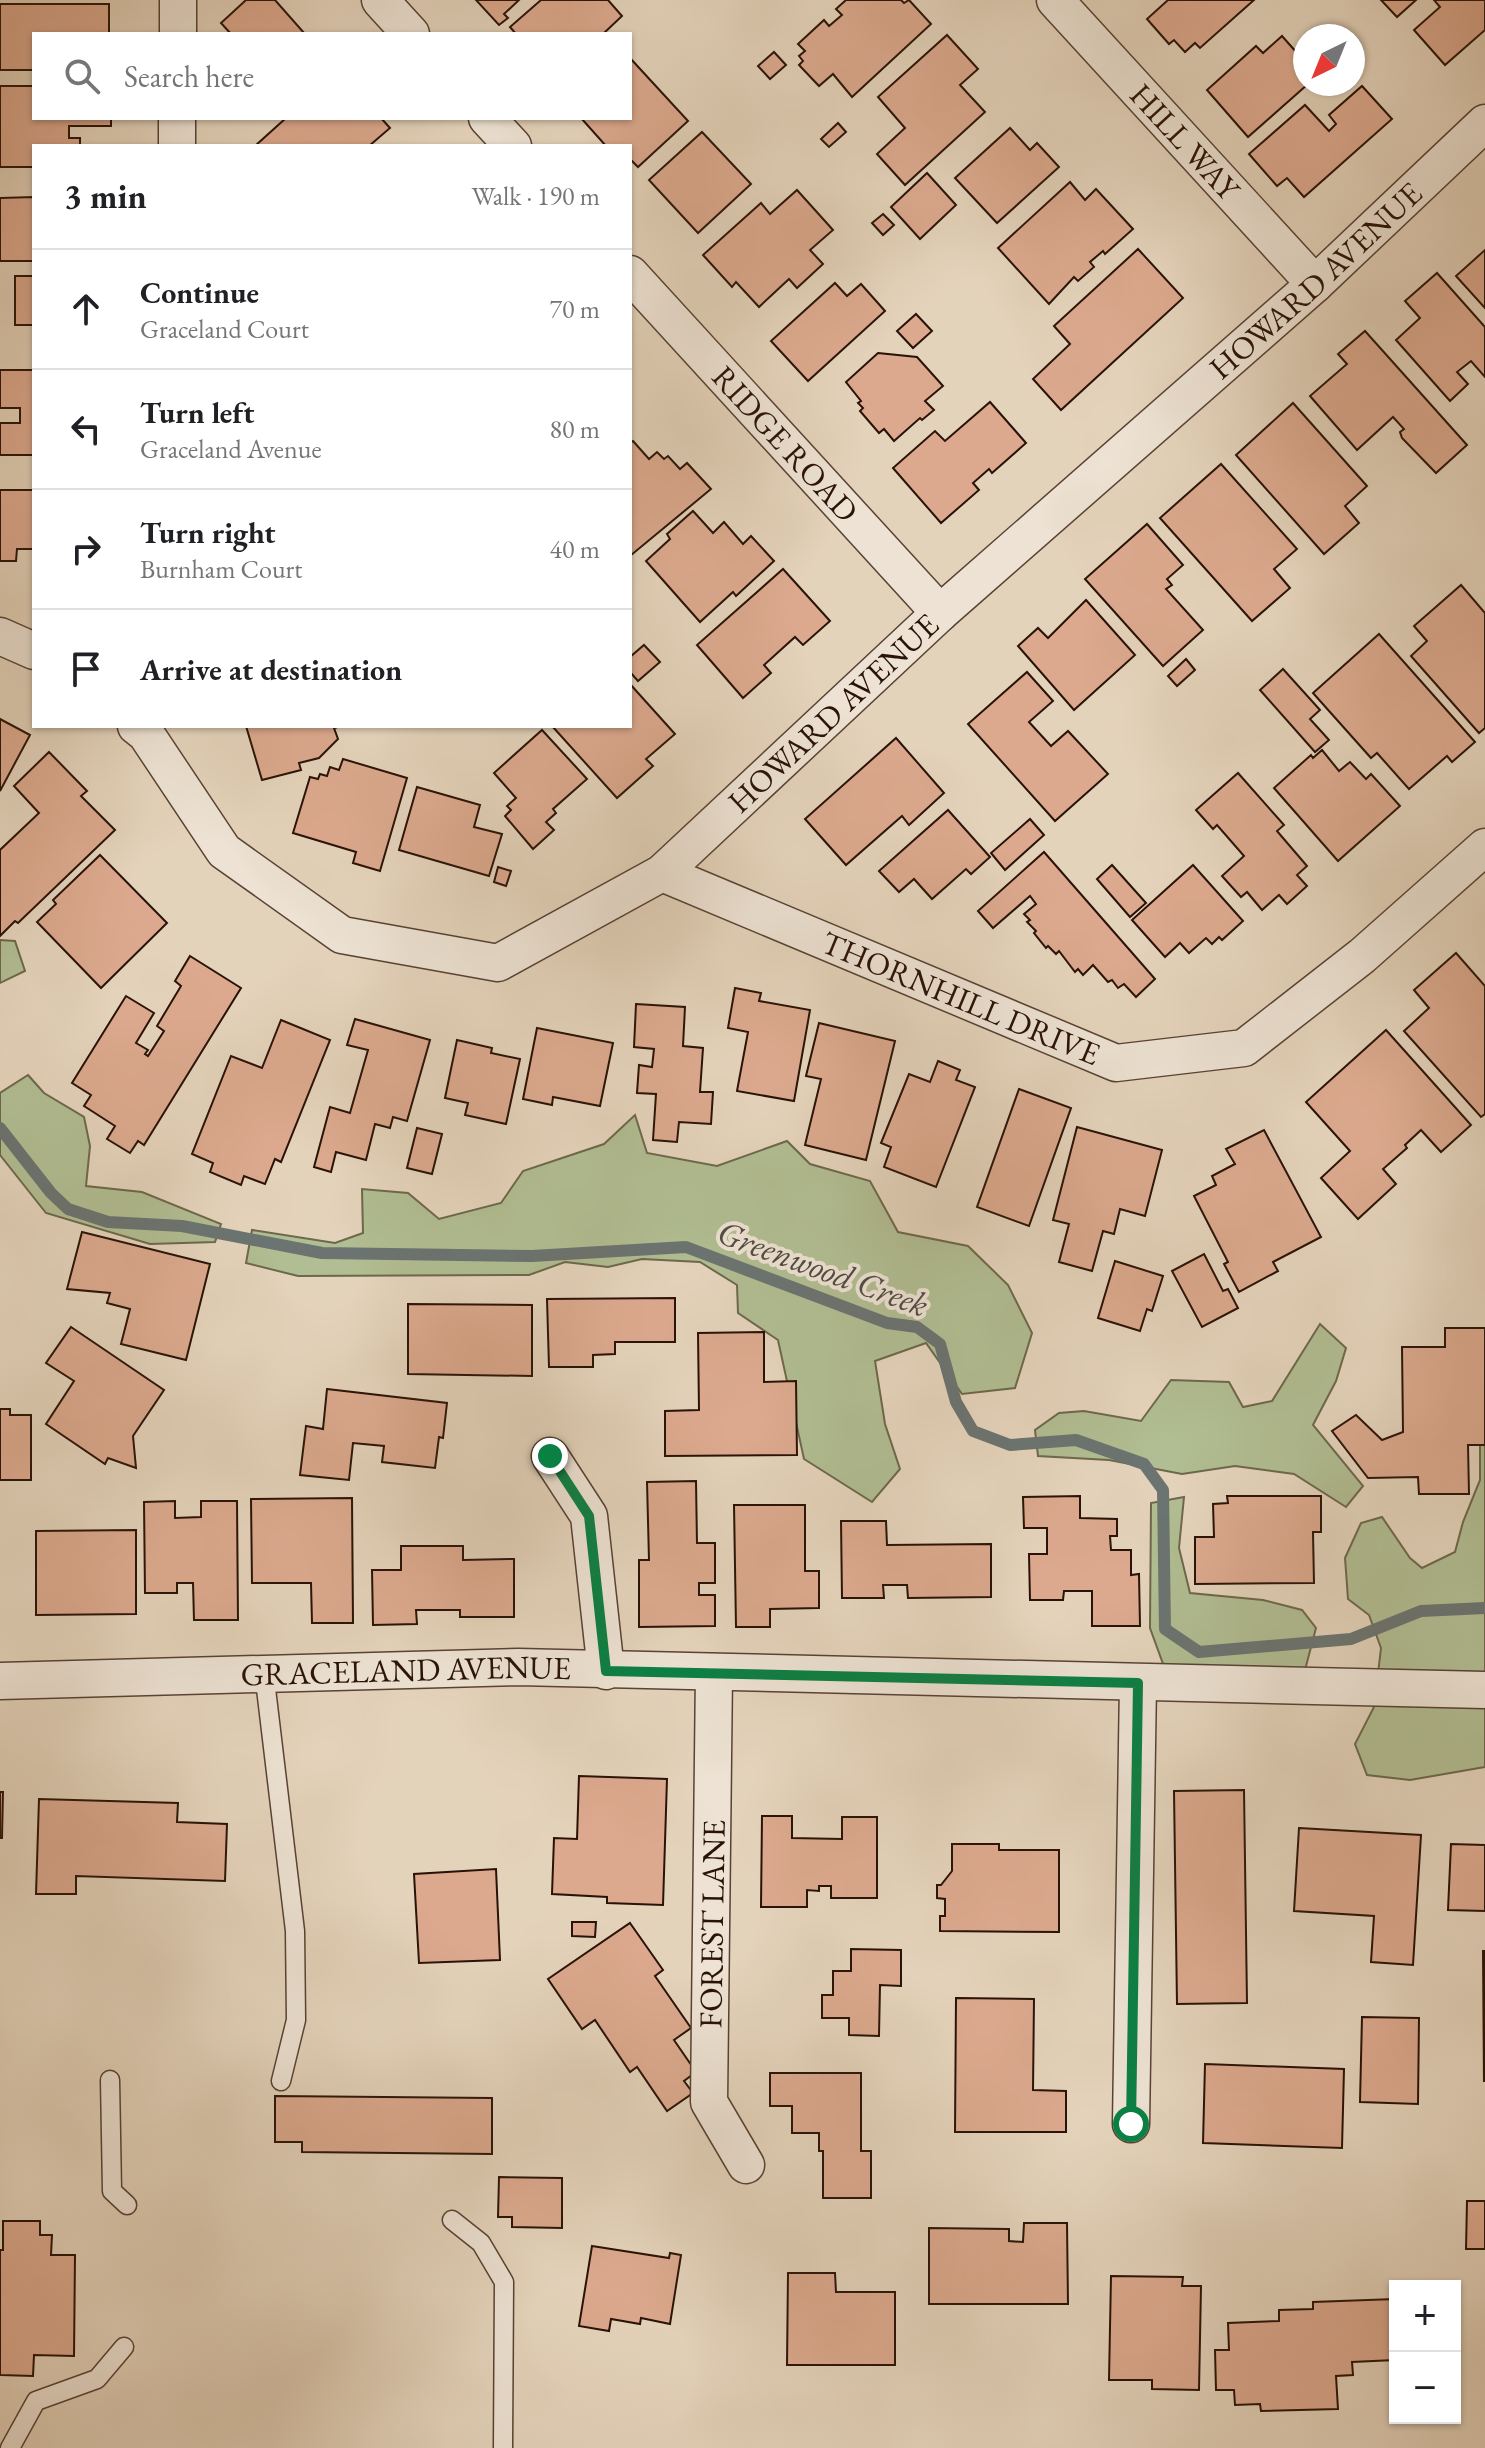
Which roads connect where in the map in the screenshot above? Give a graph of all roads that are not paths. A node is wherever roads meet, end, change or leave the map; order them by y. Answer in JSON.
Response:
{"nodes":[{"id":1,"x":178,"y":0,"type":"edge"},
{"id":2,"x":380,"y":0,"type":"edge"},
{"id":3,"x":1055,"y":0,"type":"edge"},
{"id":4,"x":178,"y":32,"type":"edge"},
{"id":5,"x":409,"y":32,"type":"edge"},
{"id":6,"x":177,"y":120,"type":"edge"},
{"id":7,"x":489,"y":120,"type":"edge"},
{"id":8,"x":1485,"y":123,"type":"edge"},
{"id":9,"x":177,"y":144,"type":"edge"},
{"id":10,"x":511,"y":144,"type":"edge"},
{"id":11,"x":632,"y":276,"type":"edge"},
{"id":12,"x":1315,"y":284,"type":"junction"},
{"id":13,"x":940,"y":613,"type":"junction"},
{"id":14,"x":0,"y":636,"type":"edge"},
{"id":15,"x":32,"y":650,"type":"edge"},
{"id":16,"x":144,"y":729,"type":"edge"},
{"id":17,"x":1485,"y":847,"type":"edge"},
{"id":18,"x":662,"y":873,"type":"junction"},
{"id":19,"x":550,"y":1456,"type":"dead end"},
{"id":20,"x":606,"y":1671,"type":"junction"},
{"id":21,"x":264,"y":1672,"type":"junction"},
{"id":22,"x":714,"y":1672,"type":"junction"},
{"id":23,"x":0,"y":1681,"type":"edge"},
{"id":24,"x":1138,"y":1683,"type":"junction"},
{"id":25,"x":1485,"y":1690,"type":"edge"},
{"id":26,"x":110,"y":2080,"type":"dead end"},
{"id":27,"x":281,"y":2081,"type":"dead end"},
{"id":28,"x":1131,"y":2124,"type":"dead end"},
{"id":29,"x":746,"y":2165,"type":"dead end"},
{"id":30,"x":127,"y":2205,"type":"dead end"},
{"id":31,"x":452,"y":2220,"type":"dead end"},
{"id":32,"x":124,"y":2347,"type":"dead end"},
{"id":33,"x":10,"y":2448,"type":"edge"},
{"id":34,"x":503,"y":2448,"type":"edge"}],
"edges":[{"from":1,"to":4,"type":"street"},
{"from":2,"to":5,"type":"street"},
{"from":3,"to":12,"type":"street","name":"HILL WAY"},
{"from":6,"to":9,"type":"street"},
{"from":7,"to":10,"type":"street"},
{"from":8,"to":12,"type":"street","name":"HOWARD AVENUE"},
{"from":11,"to":13,"type":"street","name":"RIDGE ROAD"},
{"from":12,"to":13,"type":"street","name":"HOWARD AVENUE"},
{"from":13,"to":18,"type":"street","name":"HOWARD AVENUE"},
{"from":14,"to":15,"type":"street"},
{"from":16,"to":18,"type":"street","name":"HOWARD AVENUE"},
{"from":17,"to":18,"type":"street","name":"THORNHILL DRIVE"},
{"from":19,"to":20,"type":"street"},
{"from":20,"to":21,"type":"street","name":"GRACELAND AVENUE"},
{"from":20,"to":22,"type":"street","name":"GRACELAND AVENUE"},
{"from":21,"to":23,"type":"street","name":"GRACELAND AVENUE"},
{"from":21,"to":27,"type":"lane"},
{"from":22,"to":24,"type":"street","name":"GRACELAND AVENUE"},
{"from":22,"to":29,"type":"street","name":"FOREST LANE"},
{"from":24,"to":25,"type":"street","name":"GRACELAND AVENUE"},
{"from":24,"to":28,"type":"street"},
{"from":26,"to":30,"type":"lane"},
{"from":31,"to":34,"type":"lane"},
{"from":32,"to":33,"type":"lane"}]}
